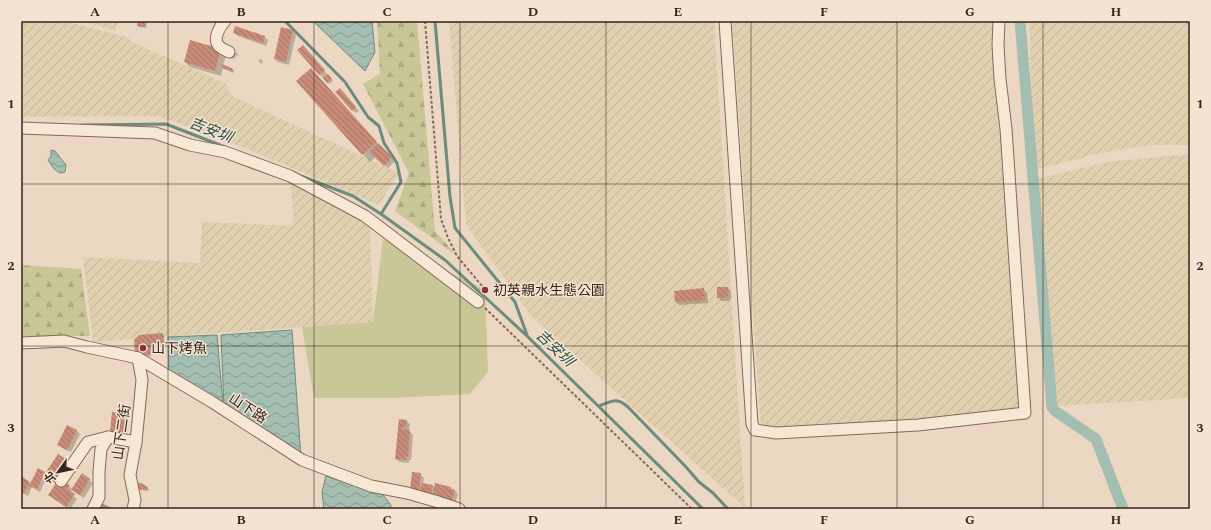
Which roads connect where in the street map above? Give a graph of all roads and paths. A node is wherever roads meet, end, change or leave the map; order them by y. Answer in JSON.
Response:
{"nodes":[{"id":1,"x":225,"y":21,"type":"edge"},
{"id":2,"x":425,"y":21,"type":"edge"},
{"id":3,"x":725,"y":21,"type":"edge"},
{"id":4,"x":999,"y":21,"type":"edge"},
{"id":5,"x":229,"y":52,"type":"dead end"},
{"id":6,"x":21,"y":128,"type":"edge"},
{"id":7,"x":487,"y":292,"type":"dead end"},
{"id":8,"x":478,"y":302,"type":"joint"},
{"id":9,"x":21,"y":343,"type":"edge"},
{"id":10,"x":138,"y":358,"type":"junction"},
{"id":11,"x":108,"y":437,"type":"junction"},
{"id":12,"x":136,"y":442,"type":"junction"},
{"id":13,"x":61,"y":481,"type":"dead end"},
{"id":14,"x":93,"y":509,"type":"edge"},
{"id":15,"x":133,"y":509,"type":"edge"},
{"id":16,"x":459,"y":509,"type":"edge"},
{"id":17,"x":692,"y":509,"type":"edge"}],
"edges":[{"from":1,"to":5,"type":"street"},
{"from":2,"to":7,"type":"path"},
{"from":3,"to":4,"type":"street"},
{"from":6,"to":8,"type":"street"},
{"from":8,"to":17,"type":"path"},
{"from":9,"to":10,"type":"street","name":"山下路"},
{"from":10,"to":12,"type":"street","name":"山下二街"},
{"from":10,"to":16,"type":"street","name":"山下路"},
{"from":11,"to":12,"type":"street"},
{"from":11,"to":13,"type":"street"},
{"from":11,"to":14,"type":"street"},
{"from":12,"to":15,"type":"street","name":"山下二街"}]}
